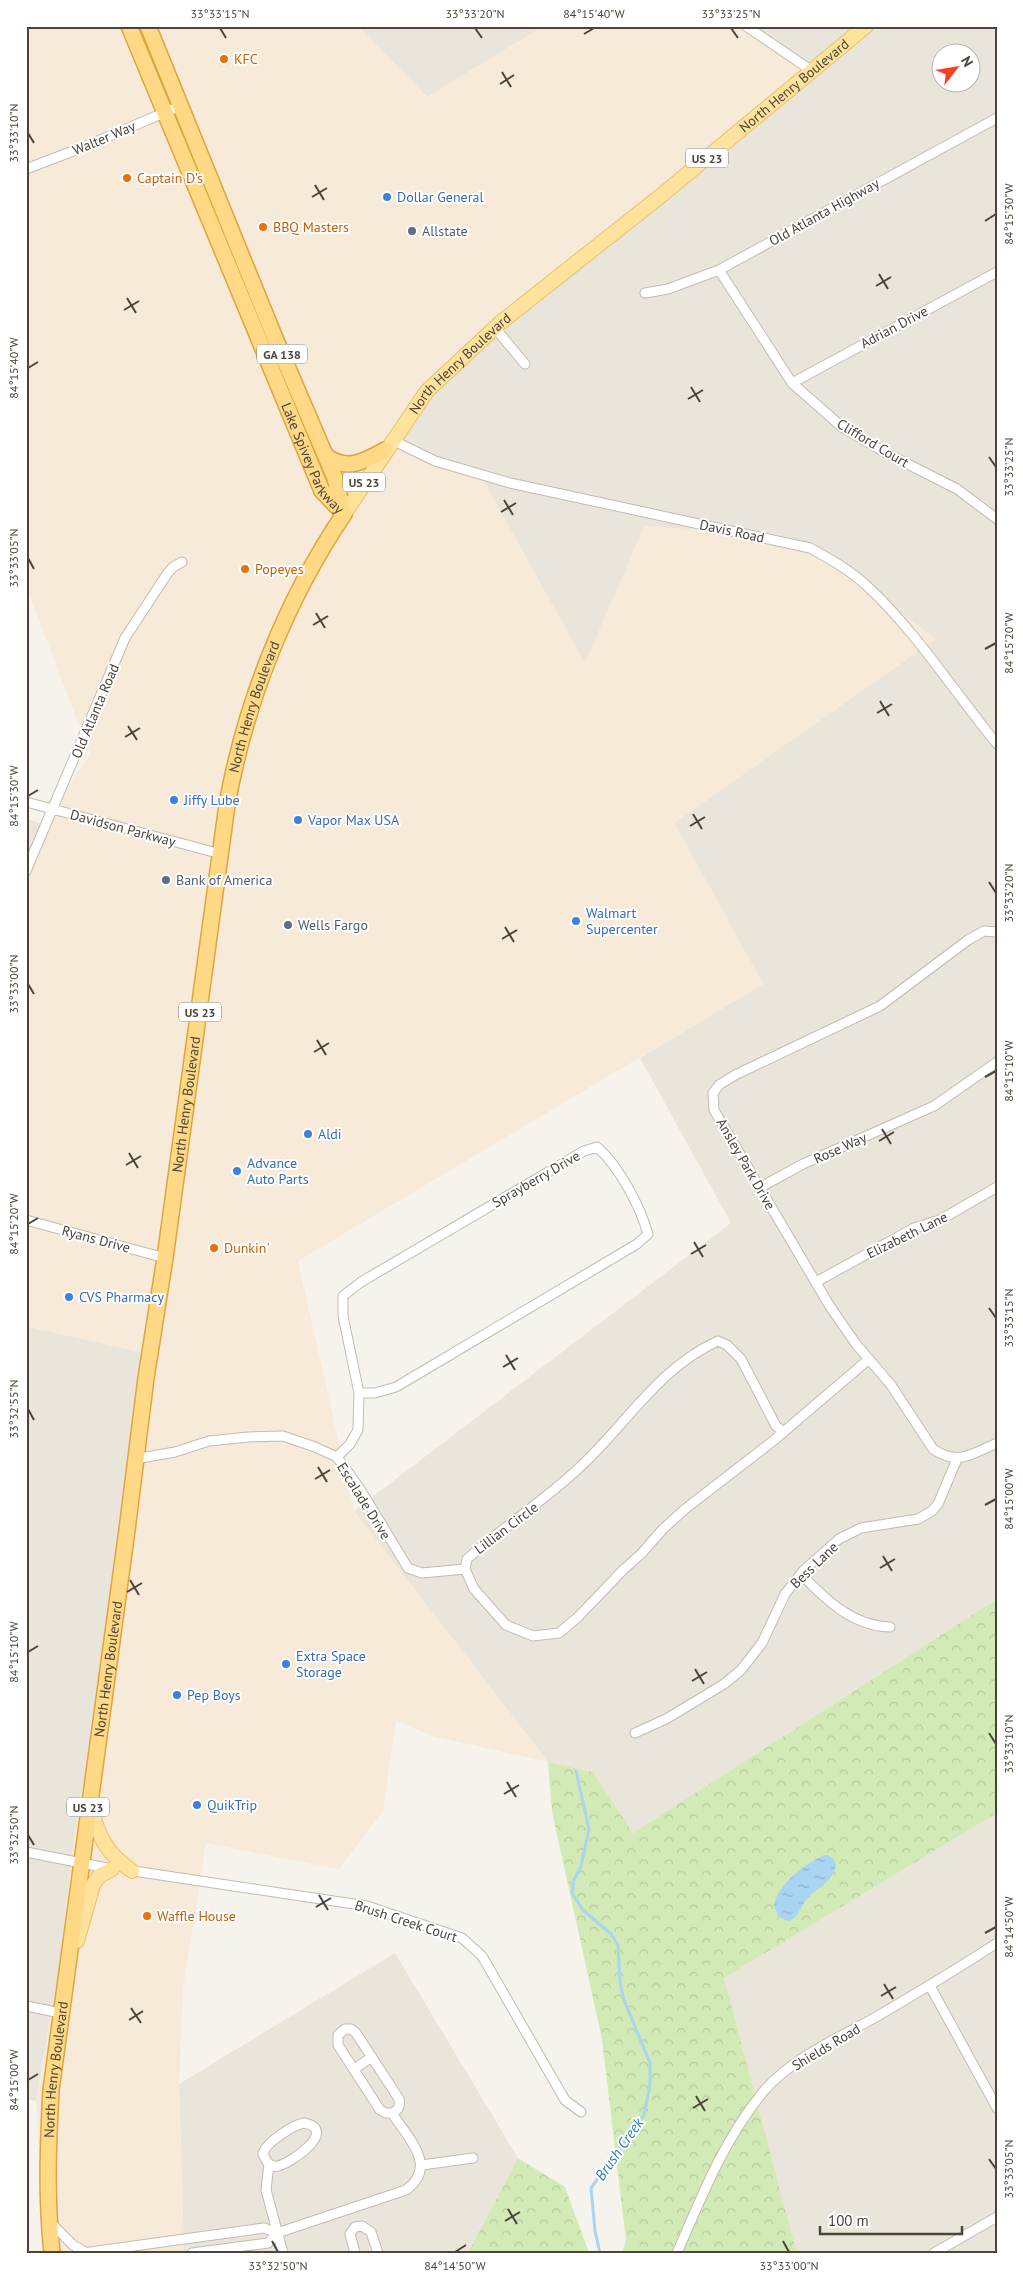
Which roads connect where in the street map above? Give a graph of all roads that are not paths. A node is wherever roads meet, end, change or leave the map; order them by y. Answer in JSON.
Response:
{"nodes":[{"id":1,"x":129,"y":26,"type":"edge"},
{"id":2,"x":148,"y":26,"type":"edge"},
{"id":3,"x":746,"y":26,"type":"edge"},
{"id":4,"x":866,"y":26,"type":"edge"},
{"id":5,"x":812,"y":71,"type":"junction"},
{"id":6,"x":180,"y":106,"type":"junction"},
{"id":7,"x":164,"y":112,"type":"junction"},
{"id":8,"x":997,"y":118,"type":"edge"},
{"id":9,"x":26,"y":170,"type":"edge"},
{"id":10,"x":719,"y":270,"type":"junction"},
{"id":11,"x":996,"y":274,"type":"edge"},
{"id":12,"x":645,"y":293,"type":"dead end"},
{"id":13,"x":495,"y":328,"type":"junction"},
{"id":14,"x":525,"y":364,"type":"dead end"},
{"id":15,"x":792,"y":383,"type":"junction"},
{"id":16,"x":389,"y":445,"type":"junction"},
{"id":17,"x":326,"y":456,"type":"junction"},
{"id":18,"x":344,"y":514,"type":"junction"},
{"id":19,"x":997,"y":519,"type":"edge"},
{"id":20,"x":182,"y":562,"type":"dead end"},
{"id":21,"x":997,"y":744,"type":"edge"},
{"id":22,"x":26,"y":802,"type":"edge"},
{"id":23,"x":51,"y":809,"type":"junction"},
{"id":24,"x":221,"y":854,"type":"junction"},
{"id":25,"x":26,"y":871,"type":"edge"},
{"id":26,"x":997,"y":932,"type":"edge"},
{"id":27,"x":997,"y":1062,"type":"edge"},
{"id":28,"x":997,"y":1187,"type":"edge"},
{"id":29,"x":759,"y":1188,"type":"junction"},
{"id":30,"x":26,"y":1220,"type":"edge"},
{"id":31,"x":165,"y":1258,"type":"junction"},
{"id":32,"x":816,"y":1282,"type":"junction"},
{"id":33,"x":869,"y":1359,"type":"junction"},
{"id":34,"x":359,"y":1393,"type":"junction"},
{"id":35,"x":784,"y":1432,"type":"junction"},
{"id":36,"x":997,"y":1443,"type":"edge"},
{"id":37,"x":337,"y":1457,"type":"junction"},
{"id":38,"x":135,"y":1458,"type":"junction"},
{"id":39,"x":957,"y":1459,"type":"junction"},
{"id":40,"x":465,"y":1569,"type":"junction"},
{"id":41,"x":800,"y":1574,"type":"junction"},
{"id":42,"x":890,"y":1627,"type":"dead end"},
{"id":43,"x":635,"y":1733,"type":"dead end"},
{"id":44,"x":89,"y":1800,"type":"junction"},
{"id":45,"x":26,"y":1852,"type":"edge"},
{"id":46,"x":80,"y":1863,"type":"junction"},
{"id":47,"x":112,"y":1869,"type":"junction"},
{"id":48,"x":132,"y":1871,"type":"junction"},
{"id":49,"x":997,"y":1943,"type":"edge"},
{"id":50,"x":67,"y":1978,"type":"junction"},
{"id":51,"x":930,"y":1986,"type":"junction"},
{"id":52,"x":26,"y":2006,"type":"edge"},
{"id":53,"x":61,"y":2013,"type":"junction"},
{"id":54,"x":372,"y":2057,"type":"junction"},
{"id":55,"x":354,"y":2068,"type":"junction"},
{"id":56,"x":997,"y":2108,"type":"edge"},
{"id":57,"x":581,"y":2112,"type":"dead end"},
{"id":58,"x":392,"y":2113,"type":"junction"},
{"id":59,"x":473,"y":2158,"type":"dead end"},
{"id":60,"x":269,"y":2164,"type":"junction"},
{"id":61,"x":422,"y":2165,"type":"junction"},
{"id":62,"x":350,"y":2210,"type":"junction"},
{"id":63,"x":997,"y":2216,"type":"edge"},
{"id":64,"x":49,"y":2221,"type":"junction"},
{"id":65,"x":356,"y":2227,"type":"junction"},
{"id":66,"x":277,"y":2233,"type":"junction"},
{"id":67,"x":98,"y":2252,"type":"edge"},
{"id":68,"x":52,"y":2253,"type":"edge"},
{"id":69,"x":84,"y":2253,"type":"edge"},
{"id":70,"x":192,"y":2253,"type":"edge"},
{"id":71,"x":283,"y":2253,"type":"edge"},
{"id":72,"x":355,"y":2253,"type":"edge"},
{"id":73,"x":378,"y":2253,"type":"edge"},
{"id":74,"x":677,"y":2253,"type":"edge"},
{"id":75,"x":934,"y":2253,"type":"edge"}],
"edges":[{"from":1,"to":7,"type":"highway","name":"Lake Spivey Parkway","number":"GA 138"},
{"from":2,"to":6,"type":"highway","name":"Lake Spivey Parkway","number":"GA 138"},
{"from":3,"to":5,"type":"street"},
{"from":4,"to":5,"type":"main road","name":"North Henry Boulevard","number":"US 23"},
{"from":5,"to":13,"type":"main road","name":"North Henry Boulevard","number":"US 23"},
{"from":6,"to":7,"type":"street","name":"Walter Way"},
{"from":6,"to":17,"type":"highway","name":"Lake Spivey Parkway","number":"GA 138"},
{"from":7,"to":9,"type":"street","name":"Walter Way"},
{"from":7,"to":18,"type":"highway","name":"Lake Spivey Parkway","number":"GA 138"},
{"from":8,"to":10,"type":"street","name":"Old Atlanta Highway"},
{"from":10,"to":12,"type":"street","name":"Old Atlanta Highway"},
{"from":10,"to":15,"type":"street","name":"Clifford Court"},
{"from":11,"to":15,"type":"street","name":"Adrian Drive"},
{"from":13,"to":14,"type":"street"},
{"from":13,"to":16,"type":"main road","name":"North Henry Boulevard","number":"US 23"},
{"from":15,"to":19,"type":"street","name":"Clifford Court"},
{"from":16,"to":17,"type":"highway"},
{"from":16,"to":18,"type":"main road","name":"North Henry Boulevard","number":"US 23"},
{"from":16,"to":21,"type":"street","name":"Davis Road"},
{"from":17,"to":18,"type":"highway","name":"Lake Spivey Parkway","number":"GA 138"},
{"from":18,"to":24,"type":"highway","name":"North Henry Boulevard","number":"US 23"},
{"from":20,"to":23,"type":"street","name":"Old Atlanta Road"},
{"from":22,"to":23,"type":"street","name":"Davidson Parkway"},
{"from":23,"to":24,"type":"street","name":"Davidson Parkway"},
{"from":23,"to":25,"type":"street","name":"Old Atlanta Road"},
{"from":24,"to":31,"type":"highway","name":"North Henry Boulevard","number":"US 23"},
{"from":26,"to":29,"type":"street","name":"Ansley Park Drive"},
{"from":27,"to":29,"type":"street","name":"Rose Way"},
{"from":28,"to":32,"type":"street","name":"Elizabeth Lane"},
{"from":29,"to":32,"type":"street","name":"Ansley Park Drive"},
{"from":30,"to":31,"type":"street","name":"Ryans Drive"},
{"from":31,"to":38,"type":"highway","name":"North Henry Boulevard","number":"US 23"},
{"from":32,"to":33,"type":"street","name":"Ansley Park Drive"},
{"from":33,"to":35,"type":"street","name":"Lillian Circle"},
{"from":33,"to":39,"type":"street","name":"Ansley Park Drive"},
{"from":34,"to":34,"type":"street","name":"Sprayberry Drive"},
{"from":34,"to":37,"type":"street","name":"Sprayberry Drive"},
{"from":35,"to":40,"type":"street","name":"Lillian Circle"},
{"from":35,"to":40,"type":"street","name":"Lillian Circle"},
{"from":36,"to":39,"type":"street"},
{"from":37,"to":38,"type":"street","name":"Escalade Drive"},
{"from":37,"to":40,"type":"street","name":"Escalade Drive"},
{"from":38,"to":44,"type":"highway","name":"North Henry Boulevard","number":"US 23"},
{"from":39,"to":41,"type":"street","name":"Bess Lane"},
{"from":41,"to":42,"type":"street"},
{"from":41,"to":43,"type":"street","name":"Bess Lane"},
{"from":44,"to":46,"type":"highway","name":"North Henry Boulevard","number":"US 23"},
{"from":44,"to":48,"type":"main road"},
{"from":45,"to":46,"type":"street","name":"Brush Creek Court"},
{"from":46,"to":47,"type":"street","name":"Brush Creek Court"},
{"from":46,"to":50,"type":"highway","name":"North Henry Boulevard","number":"US 23"},
{"from":47,"to":48,"type":"street","name":"Brush Creek Court"},
{"from":47,"to":50,"type":"main road"},
{"from":48,"to":57,"type":"street","name":"Brush Creek Court"},
{"from":49,"to":51,"type":"street","name":"Shields Road"},
{"from":50,"to":53,"type":"highway","name":"North Henry Boulevard","number":"US 23"},
{"from":51,"to":56,"type":"street"},
{"from":51,"to":74,"type":"street","name":"Shields Road"},
{"from":52,"to":53,"type":"street"},
{"from":53,"to":64,"type":"highway","name":"North Henry Boulevard","number":"US 23"},
{"from":54,"to":55,"type":"street"},
{"from":54,"to":55,"type":"street"},
{"from":54,"to":58,"type":"street"},
{"from":55,"to":58,"type":"street"},
{"from":58,"to":61,"type":"street"},
{"from":59,"to":61,"type":"street"},
{"from":60,"to":60,"type":"street"},
{"from":60,"to":66,"type":"street"},
{"from":61,"to":62,"type":"street"},
{"from":62,"to":65,"type":"street"},
{"from":62,"to":66,"type":"street"},
{"from":63,"to":75,"type":"street"},
{"from":64,"to":68,"type":"highway","name":"North Henry Boulevard","number":"US 23"},
{"from":64,"to":69,"type":"street"},
{"from":65,"to":72,"type":"street"},
{"from":65,"to":73,"type":"street"},
{"from":66,"to":67,"type":"street"},
{"from":66,"to":70,"type":"street"},
{"from":66,"to":71,"type":"street"},
{"from":67,"to":69,"type":"street"}]}
